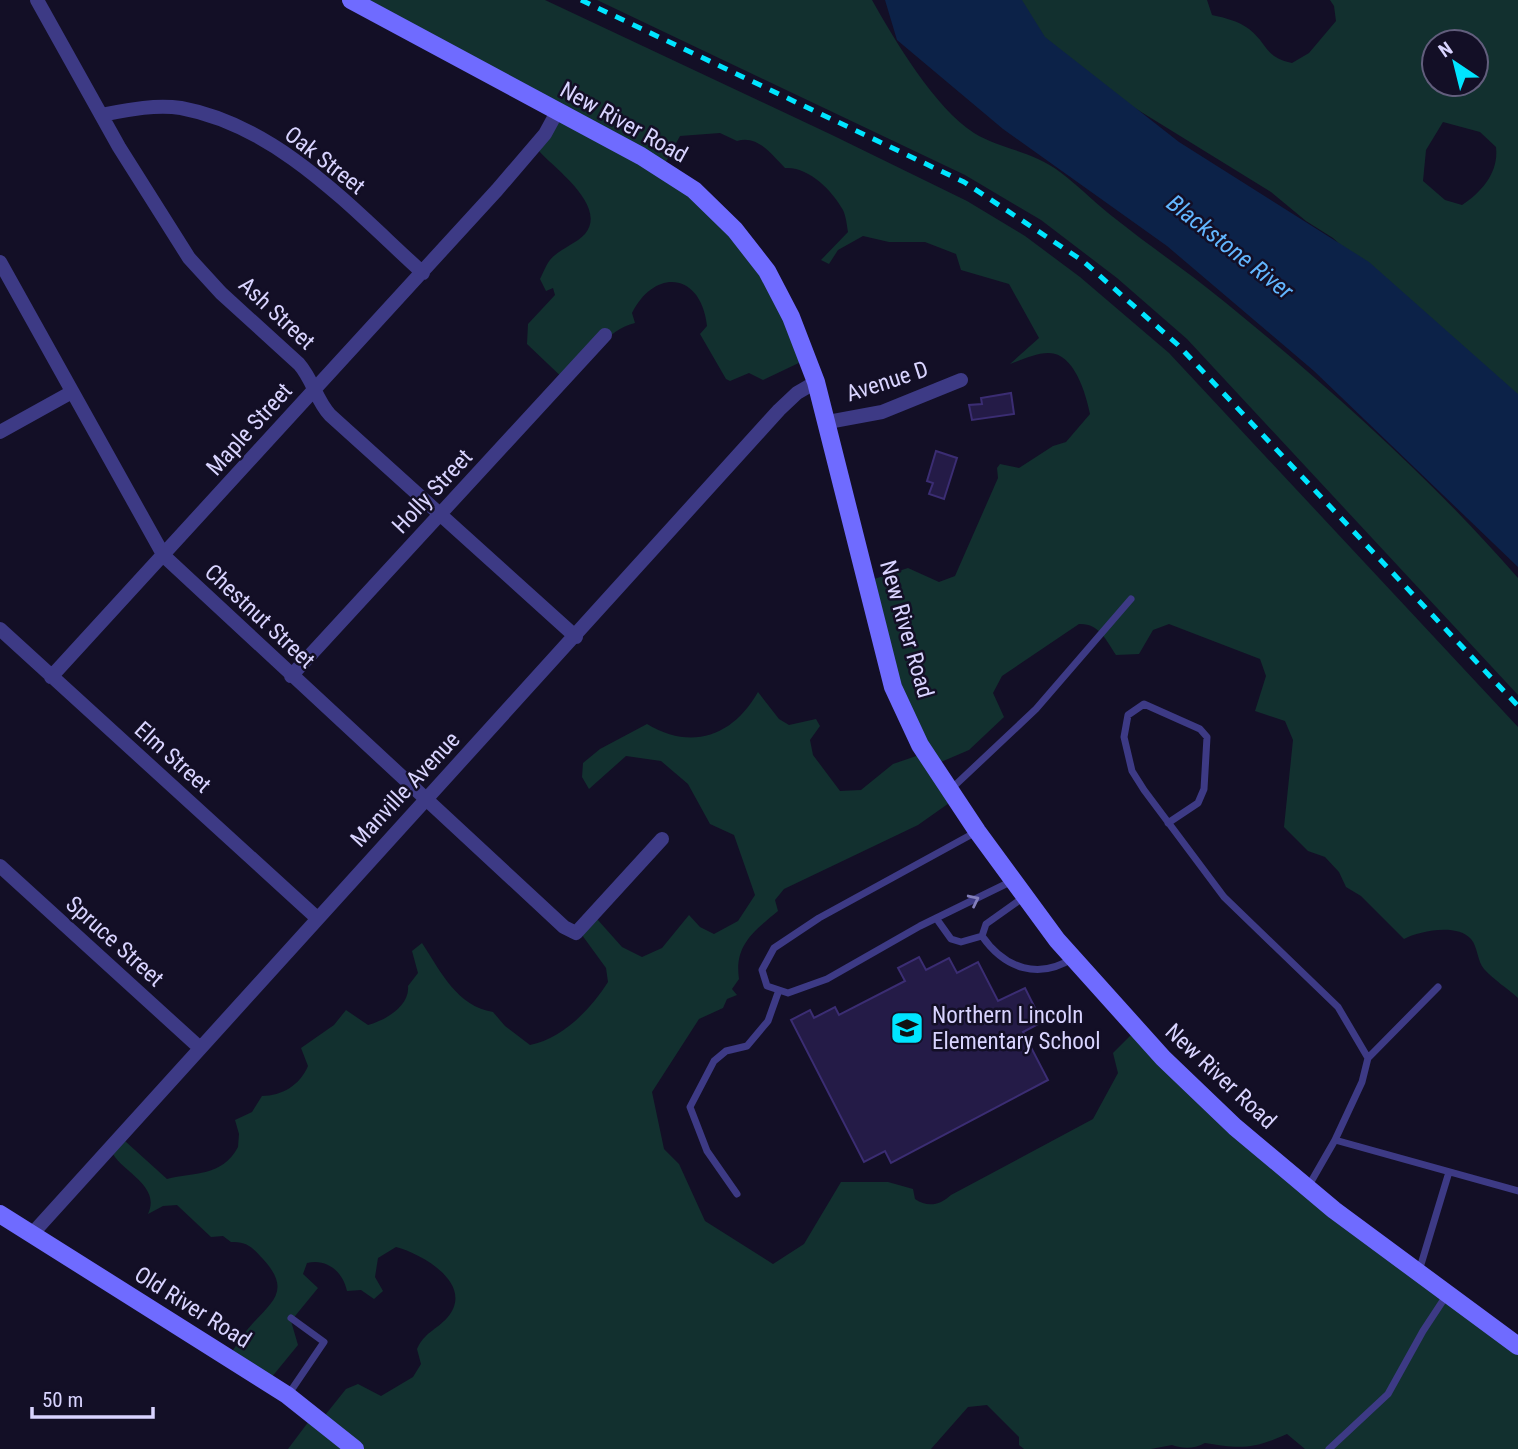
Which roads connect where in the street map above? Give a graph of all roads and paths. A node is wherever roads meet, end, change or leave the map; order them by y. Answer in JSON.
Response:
{"nodes":[{"id":1,"x":37,"y":0,"type":"edge"},
{"id":2,"x":351,"y":0,"type":"edge"},
{"id":3,"x":557,"y":112,"type":"junction"},
{"id":4,"x":101,"y":115,"type":"junction"},
{"id":5,"x":0,"y":262,"type":"edge"},
{"id":6,"x":423,"y":273,"type":"junction"},
{"id":7,"x":605,"y":335,"type":"dead end"},
{"id":8,"x":961,"y":380,"type":"dead end"},
{"id":9,"x":816,"y":382,"type":"junction"},
{"id":10,"x":315,"y":391,"type":"junction"},
{"id":11,"x":72,"y":392,"type":"junction"},
{"id":12,"x":828,"y":422,"type":"junction"},
{"id":13,"x":0,"y":432,"type":"edge"},
{"id":14,"x":441,"y":515,"type":"junction"},
{"id":15,"x":164,"y":556,"type":"junction"},
{"id":16,"x":1131,"y":599,"type":"dead end"},
{"id":17,"x":0,"y":629,"type":"edge"},
{"id":18,"x":576,"y":637,"type":"junction"},
{"id":19,"x":291,"y":676,"type":"junction"},
{"id":20,"x":51,"y":677,"type":"junction"},
{"id":21,"x":949,"y":790,"type":"junction"},
{"id":22,"x":427,"y":799,"type":"junction"},
{"id":23,"x":1168,"y":823,"type":"junction"},
{"id":24,"x":977,"y":831,"type":"junction"},
{"id":25,"x":663,"y":839,"type":"dead end"},
{"id":26,"x":0,"y":866,"type":"edge"},
{"id":27,"x":1013,"y":881,"type":"junction"},
{"id":28,"x":1024,"y":896,"type":"junction"},
{"id":29,"x":317,"y":918,"type":"junction"},
{"id":30,"x":936,"y":918,"type":"junction"},
{"id":31,"x":982,"y":936,"type":"junction"},
{"id":32,"x":1073,"y":958,"type":"junction"},
{"id":33,"x":1438,"y":987,"type":"dead end"},
{"id":34,"x":779,"y":990,"type":"junction"},
{"id":35,"x":200,"y":1048,"type":"junction"},
{"id":36,"x":1368,"y":1058,"type":"junction"},
{"id":37,"x":1335,"y":1140,"type":"junction"},
{"id":38,"x":1449,"y":1172,"type":"junction"},
{"id":39,"x":1308,"y":1187,"type":"junction"},
{"id":40,"x":1518,"y":1191,"type":"edge"},
{"id":41,"x":737,"y":1194,"type":"dead end"},
{"id":42,"x":0,"y":1214,"type":"edge"},
{"id":43,"x":32,"y":1234,"type":"junction"},
{"id":44,"x":1419,"y":1272,"type":"junction"},
{"id":45,"x":1448,"y":1293,"type":"junction"},
{"id":46,"x":291,"y":1318,"type":"dead end"},
{"id":47,"x":1516,"y":1341,"type":"edge"},
{"id":48,"x":287,"y":1395,"type":"junction"},
{"id":49,"x":355,"y":1449,"type":"edge"},
{"id":50,"x":1329,"y":1449,"type":"edge"}],
"edges":[{"from":1,"to":4,"type":"street","name":"Ash Street"},
{"from":2,"to":3,"type":"street","name":"New River Road"},
{"from":3,"to":6,"type":"street","name":"Maple Street"},
{"from":3,"to":9,"type":"street","name":"New River Road"},
{"from":4,"to":6,"type":"street","name":"Oak Street"},
{"from":4,"to":10,"type":"street","name":"Ash Street"},
{"from":5,"to":11,"type":"street","name":"Chestnut Street"},
{"from":6,"to":10,"type":"street","name":"Maple Street"},
{"from":7,"to":14,"type":"street","name":"Holly Street"},
{"from":8,"to":12,"type":"street","name":"Avenue D"},
{"from":9,"to":12,"type":"street","name":"New River Road"},
{"from":9,"to":18,"type":"street","name":"Manville Avenue"},
{"from":10,"to":14,"type":"street","name":"Ash Street"},
{"from":10,"to":15,"type":"street","name":"Maple Street"},
{"from":11,"to":13,"type":"street"},
{"from":11,"to":15,"type":"street","name":"Chestnut Street"},
{"from":12,"to":21,"type":"street","name":"New River Road"},
{"from":14,"to":18,"type":"street","name":"Ash Street"},
{"from":14,"to":19,"type":"street","name":"Holly Street"},
{"from":15,"to":19,"type":"street","name":"Chestnut Street"},
{"from":15,"to":20,"type":"street","name":"Maple Street"},
{"from":16,"to":21,"type":"lane"},
{"from":17,"to":20,"type":"street","name":"Elm Street"},
{"from":18,"to":22,"type":"street","name":"Manville Avenue"},
{"from":19,"to":22,"type":"street","name":"Chestnut Street"},
{"from":20,"to":29,"type":"street","name":"Elm Street"},
{"from":21,"to":24,"type":"street","name":"New River Road"},
{"from":22,"to":25,"type":"street","name":"Chestnut Street"},
{"from":22,"to":29,"type":"street","name":"Manville Avenue"},
{"from":23,"to":23,"type":"lane"},
{"from":23,"to":36,"type":"lane"},
{"from":24,"to":27,"type":"street","name":"New River Road"},
{"from":24,"to":34,"type":"lane"},
{"from":26,"to":35,"type":"street","name":"Spruce Street"},
{"from":27,"to":28,"type":"street","name":"New River Road"},
{"from":30,"to":27,"type":"lane","one_way":true},
{"from":28,"to":31,"type":"lane"},
{"from":28,"to":32,"type":"street","name":"New River Road"},
{"from":29,"to":35,"type":"street","name":"Manville Avenue"},
{"from":30,"to":31,"type":"lane"},
{"from":30,"to":34,"type":"lane"},
{"from":31,"to":32,"type":"lane"},
{"from":32,"to":39,"type":"street","name":"New River Road"},
{"from":33,"to":36,"type":"lane"},
{"from":34,"to":41,"type":"lane"},
{"from":35,"to":43,"type":"street","name":"Manville Avenue"},
{"from":36,"to":37,"type":"lane"},
{"from":37,"to":38,"type":"lane"},
{"from":37,"to":39,"type":"lane"},
{"from":38,"to":40,"type":"lane"},
{"from":38,"to":44,"type":"lane"},
{"from":39,"to":44,"type":"street","name":"New River Road"},
{"from":42,"to":43,"type":"street","name":"Old River Road"},
{"from":43,"to":48,"type":"street","name":"Old River Road"},
{"from":44,"to":45,"type":"street","name":"New River Road"},
{"from":45,"to":47,"type":"street","name":"New River Road"},
{"from":45,"to":50,"type":"lane"},
{"from":46,"to":48,"type":"lane"},
{"from":48,"to":49,"type":"street","name":"Old River Road"}]}
